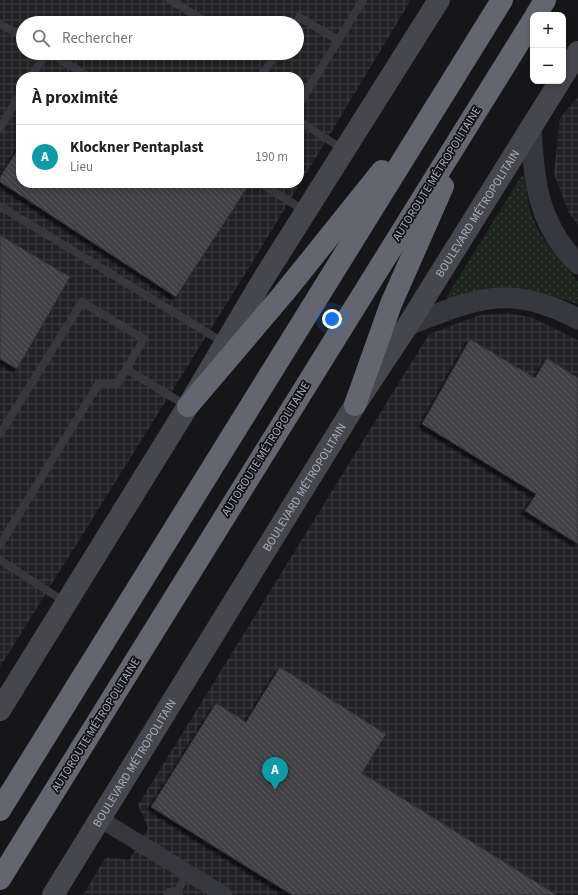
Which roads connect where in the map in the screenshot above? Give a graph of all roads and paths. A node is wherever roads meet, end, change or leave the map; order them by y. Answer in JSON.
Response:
{"nodes":[{"id":1,"x":170,"y":0,"type":"edge"},
{"id":2,"x":363,"y":0,"type":"edge"},
{"id":3,"x":439,"y":0,"type":"edge"},
{"id":4,"x":502,"y":0,"type":"edge"},
{"id":5,"x":545,"y":0,"type":"edge"},
{"id":6,"x":538,"y":12,"type":"edge"},
{"id":7,"x":196,"y":16,"type":"edge"},
{"id":8,"x":304,"y":20,"type":"edge"},
{"id":9,"x":0,"y":24,"type":"edge"},
{"id":10,"x":530,"y":25,"type":"edge"},
{"id":11,"x":16,"y":33,"type":"edge"},
{"id":12,"x":338,"y":40,"type":"junction"},
{"id":13,"x":578,"y":52,"type":"edge"},
{"id":14,"x":42,"y":60,"type":"edge"},
{"id":15,"x":61,"y":60,"type":"edge"},
{"id":16,"x":272,"y":60,"type":"edge"},
{"id":17,"x":566,"y":71,"type":"edge"},
{"id":18,"x":34,"y":72,"type":"edge"},
{"id":19,"x":81,"y":72,"type":"edge"},
{"id":20,"x":264,"y":72,"type":"edge"},
{"id":21,"x":558,"y":84,"type":"edge"},
{"id":22,"x":304,"y":96,"type":"edge"},
{"id":23,"x":16,"y":101,"type":"edge"},
{"id":24,"x":440,"y":101,"type":"junction"},
{"id":25,"x":475,"y":113,"type":"junction"},
{"id":26,"x":304,"y":124,"type":"edge"},
{"id":27,"x":0,"y":128,"type":"edge"},
{"id":28,"x":530,"y":129,"type":"junction"},
{"id":29,"x":344,"y":150,"type":"junction"},
{"id":30,"x":268,"y":188,"type":"edge"},
{"id":31,"x":0,"y":206,"type":"edge"},
{"id":32,"x":306,"y":212,"type":"junction"},
{"id":33,"x":578,"y":264,"type":"edge"},
{"id":34,"x":578,"y":319,"type":"edge"},
{"id":35,"x":408,"y":325,"type":"junction"},
{"id":36,"x":225,"y":344,"type":"junction"},
{"id":37,"x":126,"y":369,"type":"junction"},
{"id":38,"x":188,"y":406,"type":"junction"},
{"id":39,"x":355,"y":406,"type":"junction"},
{"id":40,"x":0,"y":434,"type":"edge"},
{"id":41,"x":0,"y":545,"type":"edge"},
{"id":42,"x":0,"y":560,"type":"edge"},
{"id":43,"x":66,"y":602,"type":"junction"},
{"id":44,"x":0,"y":710,"type":"edge"},
{"id":45,"x":0,"y":810,"type":"edge"},
{"id":46,"x":100,"y":819,"type":"junction"},
{"id":47,"x":187,"y":872,"type":"junction"},
{"id":48,"x":0,"y":879,"type":"edge"},
{"id":49,"x":179,"y":893,"type":"edge"},
{"id":50,"x":53,"y":895,"type":"edge"},
{"id":51,"x":167,"y":895,"type":"edge"},
{"id":52,"x":224,"y":895,"type":"edge"}],
"edges":[{"from":1,"to":7,"type":"lane"},
{"from":2,"to":12,"type":"lane"},
{"from":3,"to":29,"type":"main road"},
{"from":4,"to":24,"type":"highway"},
{"from":5,"to":6,"type":"highway"},
{"from":8,"to":12,"type":"lane"},
{"from":9,"to":11,"type":"lane"},
{"from":10,"to":25,"type":"highway","name":"AUTOROUTE MÉTROPOLITAINE"},
{"from":12,"to":22,"type":"lane"},
{"from":13,"to":17,"type":"main road"},
{"from":14,"to":18,"type":"lane"},
{"from":15,"to":19,"type":"lane"},
{"from":16,"to":20,"type":"lane"},
{"from":21,"to":28,"type":"main road","name":"BOULEVARD MÉTROPOLITAIN"},
{"from":23,"to":27,"type":"lane"},
{"from":24,"to":38,"type":"highway"},
{"from":24,"to":45,"type":"highway"},
{"from":25,"to":39,"type":"highway"},
{"from":25,"to":48,"type":"highway","name":"AUTOROUTE MÉTROPOLITAINE"},
{"from":26,"to":29,"type":"lane"},
{"from":28,"to":33,"type":"street"},
{"from":28,"to":35,"type":"main road","name":"BOULEVARD MÉTROPOLITAIN"},
{"from":29,"to":32,"type":"main road"},
{"from":30,"to":32,"type":"lane"},
{"from":31,"to":36,"type":"lane"},
{"from":32,"to":36,"type":"main road"},
{"from":34,"to":35,"type":"street"},
{"from":35,"to":39,"type":"main road","name":"BOULEVARD MÉTROPOLITAIN"},
{"from":36,"to":38,"type":"main road"},
{"from":37,"to":38,"type":"lane"},
{"from":37,"to":40,"type":"lane"},
{"from":37,"to":41,"type":"lane"},
{"from":38,"to":43,"type":"main road"},
{"from":39,"to":46,"type":"main road","name":"BOULEVARD MÉTROPOLITAIN"},
{"from":42,"to":43,"type":"lane"},
{"from":43,"to":44,"type":"main road"},
{"from":46,"to":47,"type":"street"},
{"from":46,"to":50,"type":"main road","name":"BOULEVARD MÉTROPOLITAIN"},
{"from":47,"to":49,"type":"lane"},
{"from":47,"to":52,"type":"street"},
{"from":49,"to":51,"type":"lane"}]}
